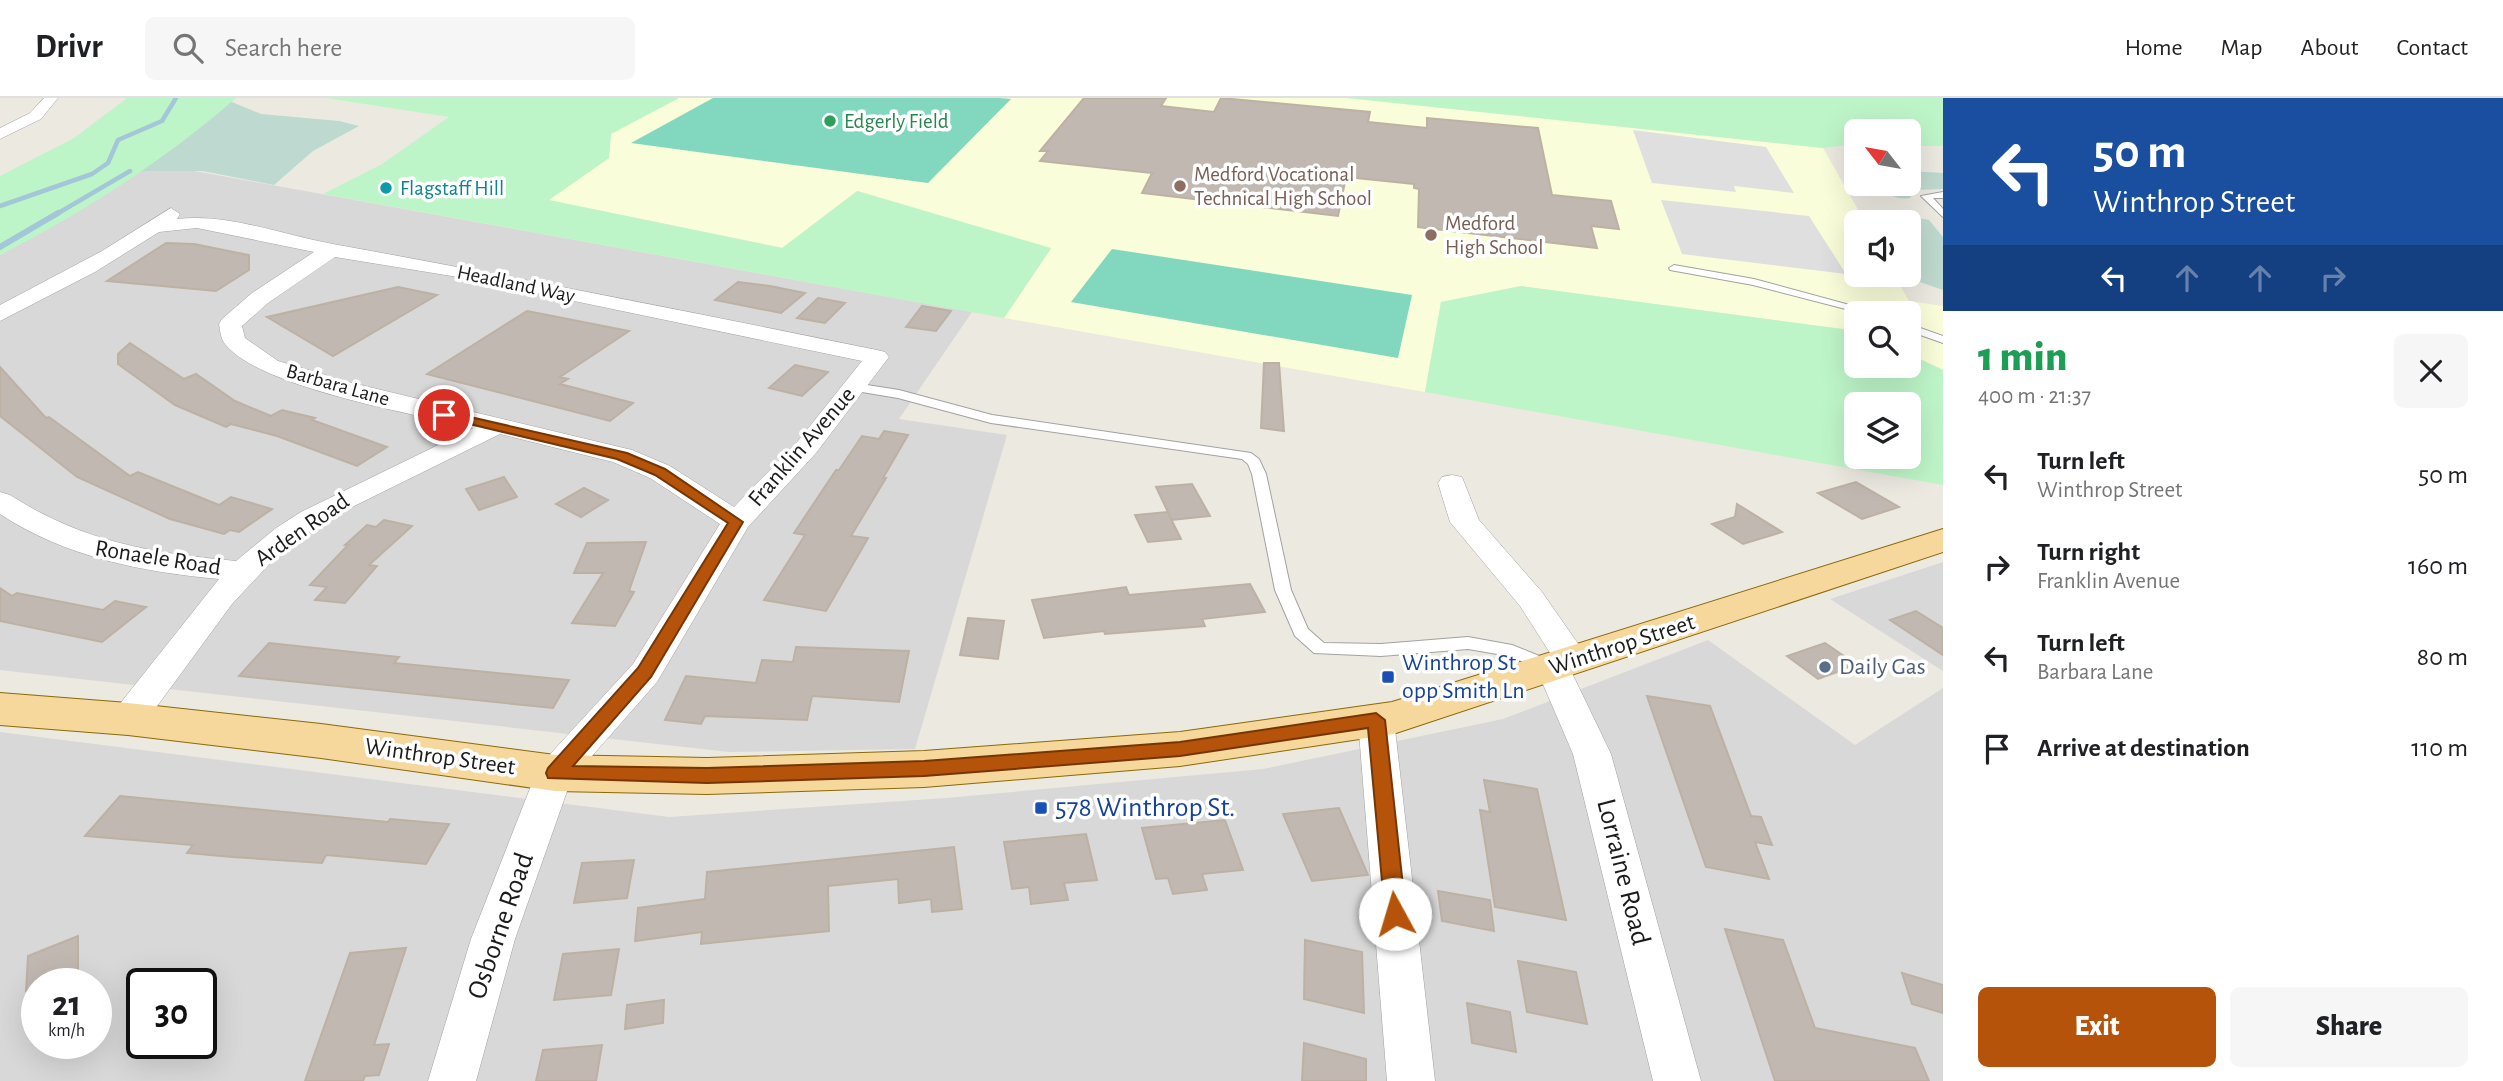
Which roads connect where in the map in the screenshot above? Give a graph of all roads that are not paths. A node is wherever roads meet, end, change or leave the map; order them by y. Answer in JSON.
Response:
{"nodes":[{"id":1,"x":51,"y":98,"type":"edge"},
{"id":2,"x":0,"y":134,"type":"edge"},
{"id":3,"x":1943,"y":195,"type":"edge"},
{"id":4,"x":183,"y":204,"type":"dead end"},
{"id":5,"x":1943,"y":214,"type":"edge"},
{"id":6,"x":155,"y":227,"type":"junction"},
{"id":7,"x":331,"y":250,"type":"junction"},
{"id":8,"x":1674,"y":268,"type":"dead end"},
{"id":9,"x":1844,"y":305,"type":"edge"},
{"id":10,"x":0,"y":314,"type":"edge"},
{"id":11,"x":1921,"y":332,"type":"edge"},
{"id":12,"x":1943,"y":340,"type":"edge"},
{"id":13,"x":877,"y":358,"type":"joint"},
{"id":14,"x":854,"y":387,"type":"junction"},
{"id":15,"x":494,"y":428,"type":"junction"},
{"id":16,"x":1452,"y":483,"type":"dead end"},
{"id":17,"x":0,"y":501,"type":"edge"},
{"id":18,"x":736,"y":522,"type":"junction"},
{"id":19,"x":1943,"y":540,"type":"edge"},
{"id":20,"x":244,"y":572,"type":"junction"},
{"id":21,"x":1563,"y":664,"type":"junction"},
{"id":22,"x":0,"y":709,"type":"edge"},
{"id":23,"x":128,"y":719,"type":"junction"},
{"id":24,"x":1376,"y":720,"type":"junction"},
{"id":25,"x":555,"y":773,"type":"junction"},
{"id":26,"x":452,"y":1081,"type":"edge"},
{"id":27,"x":1411,"y":1081,"type":"edge"},
{"id":28,"x":1677,"y":1081,"type":"edge"}],
"edges":[{"from":1,"to":2,"type":"street"},
{"from":3,"to":5,"type":"lane"},
{"from":4,"to":6,"type":"street"},
{"from":6,"to":7,"type":"street","name":"Headland Way"},
{"from":6,"to":10,"type":"street"},
{"from":7,"to":13,"type":"street","name":"Headland Way"},
{"from":7,"to":15,"type":"street","name":"Barbara Lane"},
{"from":8,"to":9,"type":"lane"},
{"from":11,"to":12,"type":"lane"},
{"from":13,"to":14,"type":"street","name":"Franklin Avenue"},
{"from":14,"to":18,"type":"street","name":"Franklin Avenue"},
{"from":14,"to":21,"type":"lane"},
{"from":15,"to":18,"type":"street","name":"Barbara Lane"},
{"from":15,"to":20,"type":"street","name":"Arden Road"},
{"from":16,"to":21,"type":"street","name":"Lorraine Road"},
{"from":17,"to":20,"type":"street","name":"Ronaele Road"},
{"from":18,"to":25,"type":"street","name":"Franklin Avenue"},
{"from":19,"to":21,"type":"main road","name":"Winthrop Street"},
{"from":20,"to":23,"type":"street","name":"Arden Road"},
{"from":21,"to":24,"type":"main road","name":"Winthrop Street"},
{"from":21,"to":28,"type":"street","name":"Lorraine Road"},
{"from":22,"to":23,"type":"main road","name":"Winthrop Street"},
{"from":23,"to":25,"type":"main road","name":"Winthrop Street"},
{"from":24,"to":25,"type":"main road","name":"Winthrop Street"},
{"from":24,"to":27,"type":"street"},
{"from":25,"to":26,"type":"street","name":"Osborne Road"}]}
